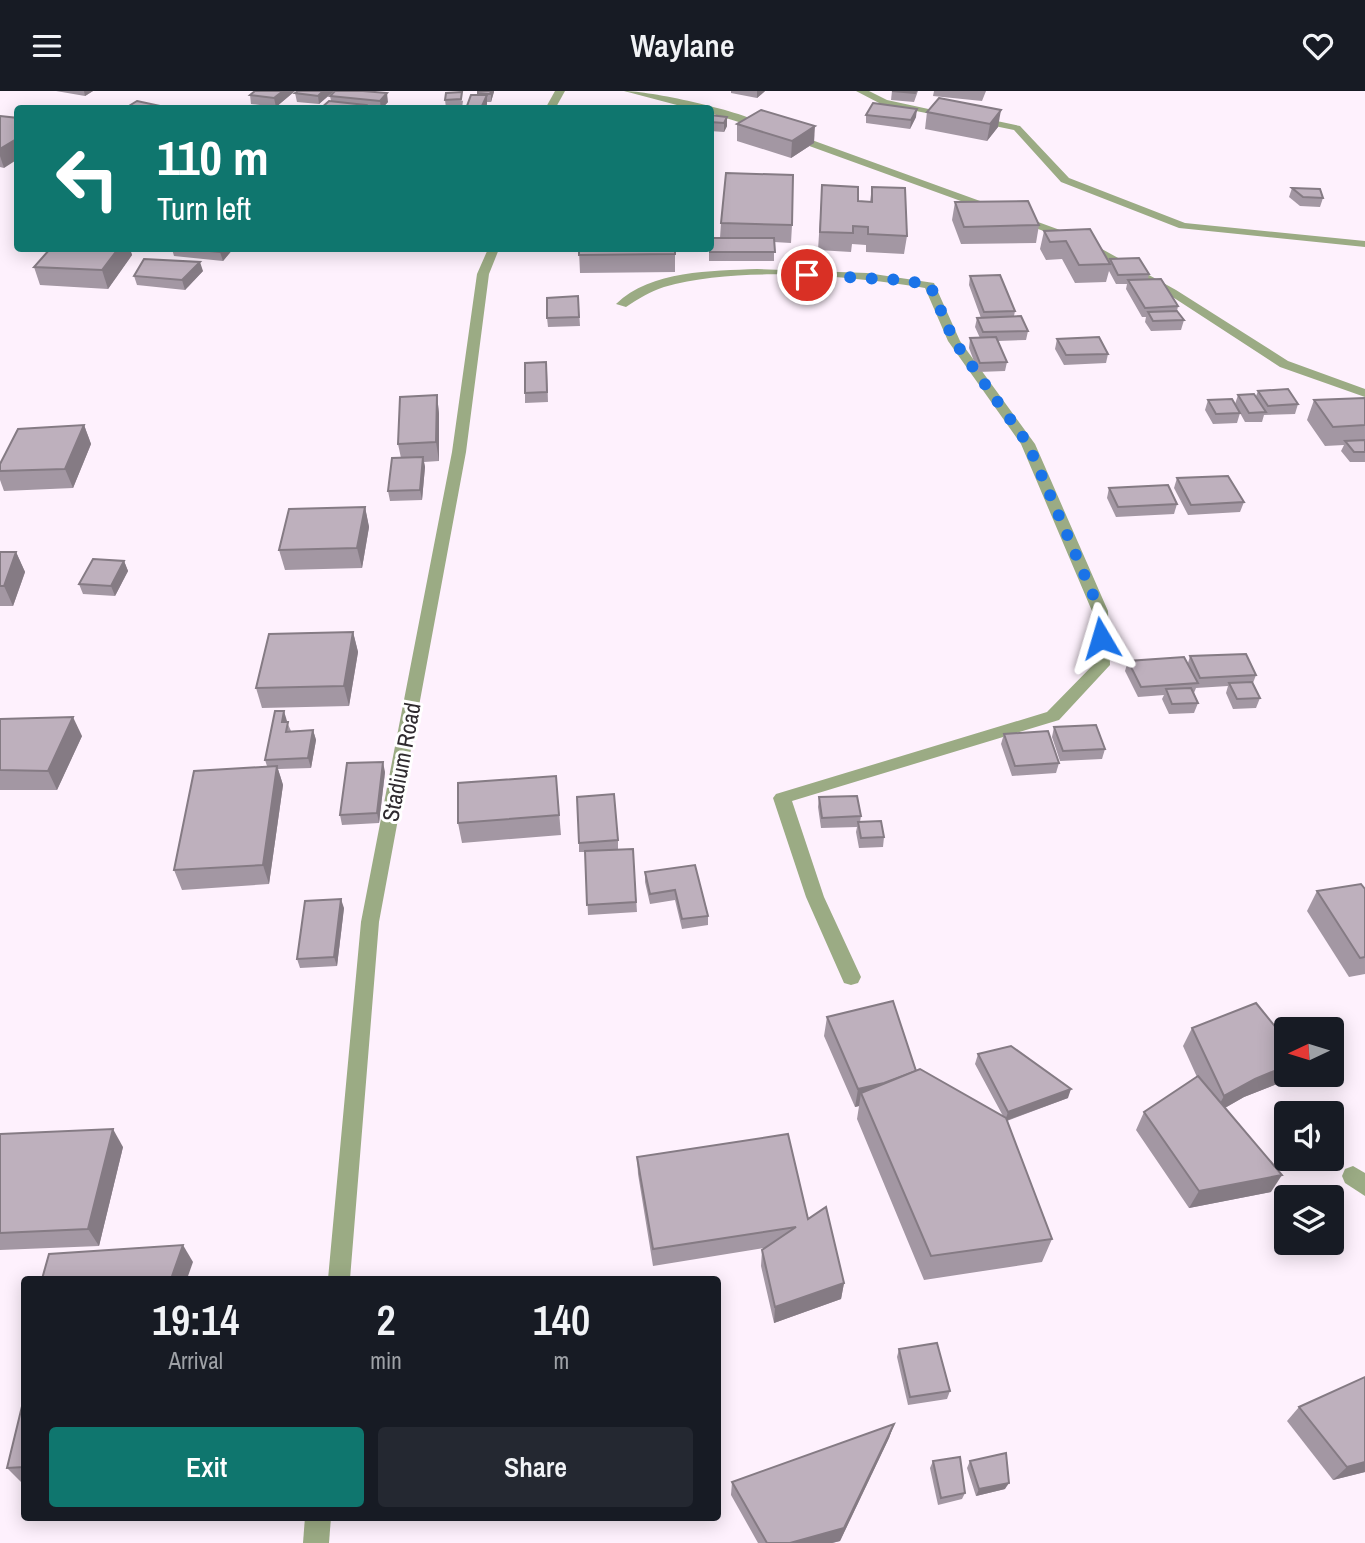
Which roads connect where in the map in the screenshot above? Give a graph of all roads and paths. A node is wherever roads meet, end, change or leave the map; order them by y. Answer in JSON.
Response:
{"nodes":[{"id":1,"x":629,"y":91,"type":"edge"},
{"id":2,"x":862,"y":91,"type":"edge"},
{"id":3,"x":690,"y":105,"type":"edge"},
{"id":4,"x":714,"y":111,"type":"edge"},
{"id":5,"x":1365,"y":244,"type":"edge"},
{"id":6,"x":492,"y":252,"type":"edge"},
{"id":7,"x":622,"y":304,"type":"dead end"},
{"id":8,"x":1365,"y":393,"type":"edge"},
{"id":9,"x":850,"y":977,"type":"dead end"},
{"id":10,"x":339,"y":1276,"type":"edge"},
{"id":11,"x":318,"y":1521,"type":"edge"},
{"id":12,"x":316,"y":1543,"type":"edge"}],
"edges":[{"from":1,"to":3,"type":"street"},
{"from":2,"to":5,"type":"street"},
{"from":4,"to":8,"type":"street"},
{"from":6,"to":10,"type":"street","name":"Stadium Road"},
{"from":7,"to":9,"type":"street"},
{"from":11,"to":12,"type":"street"}]}
